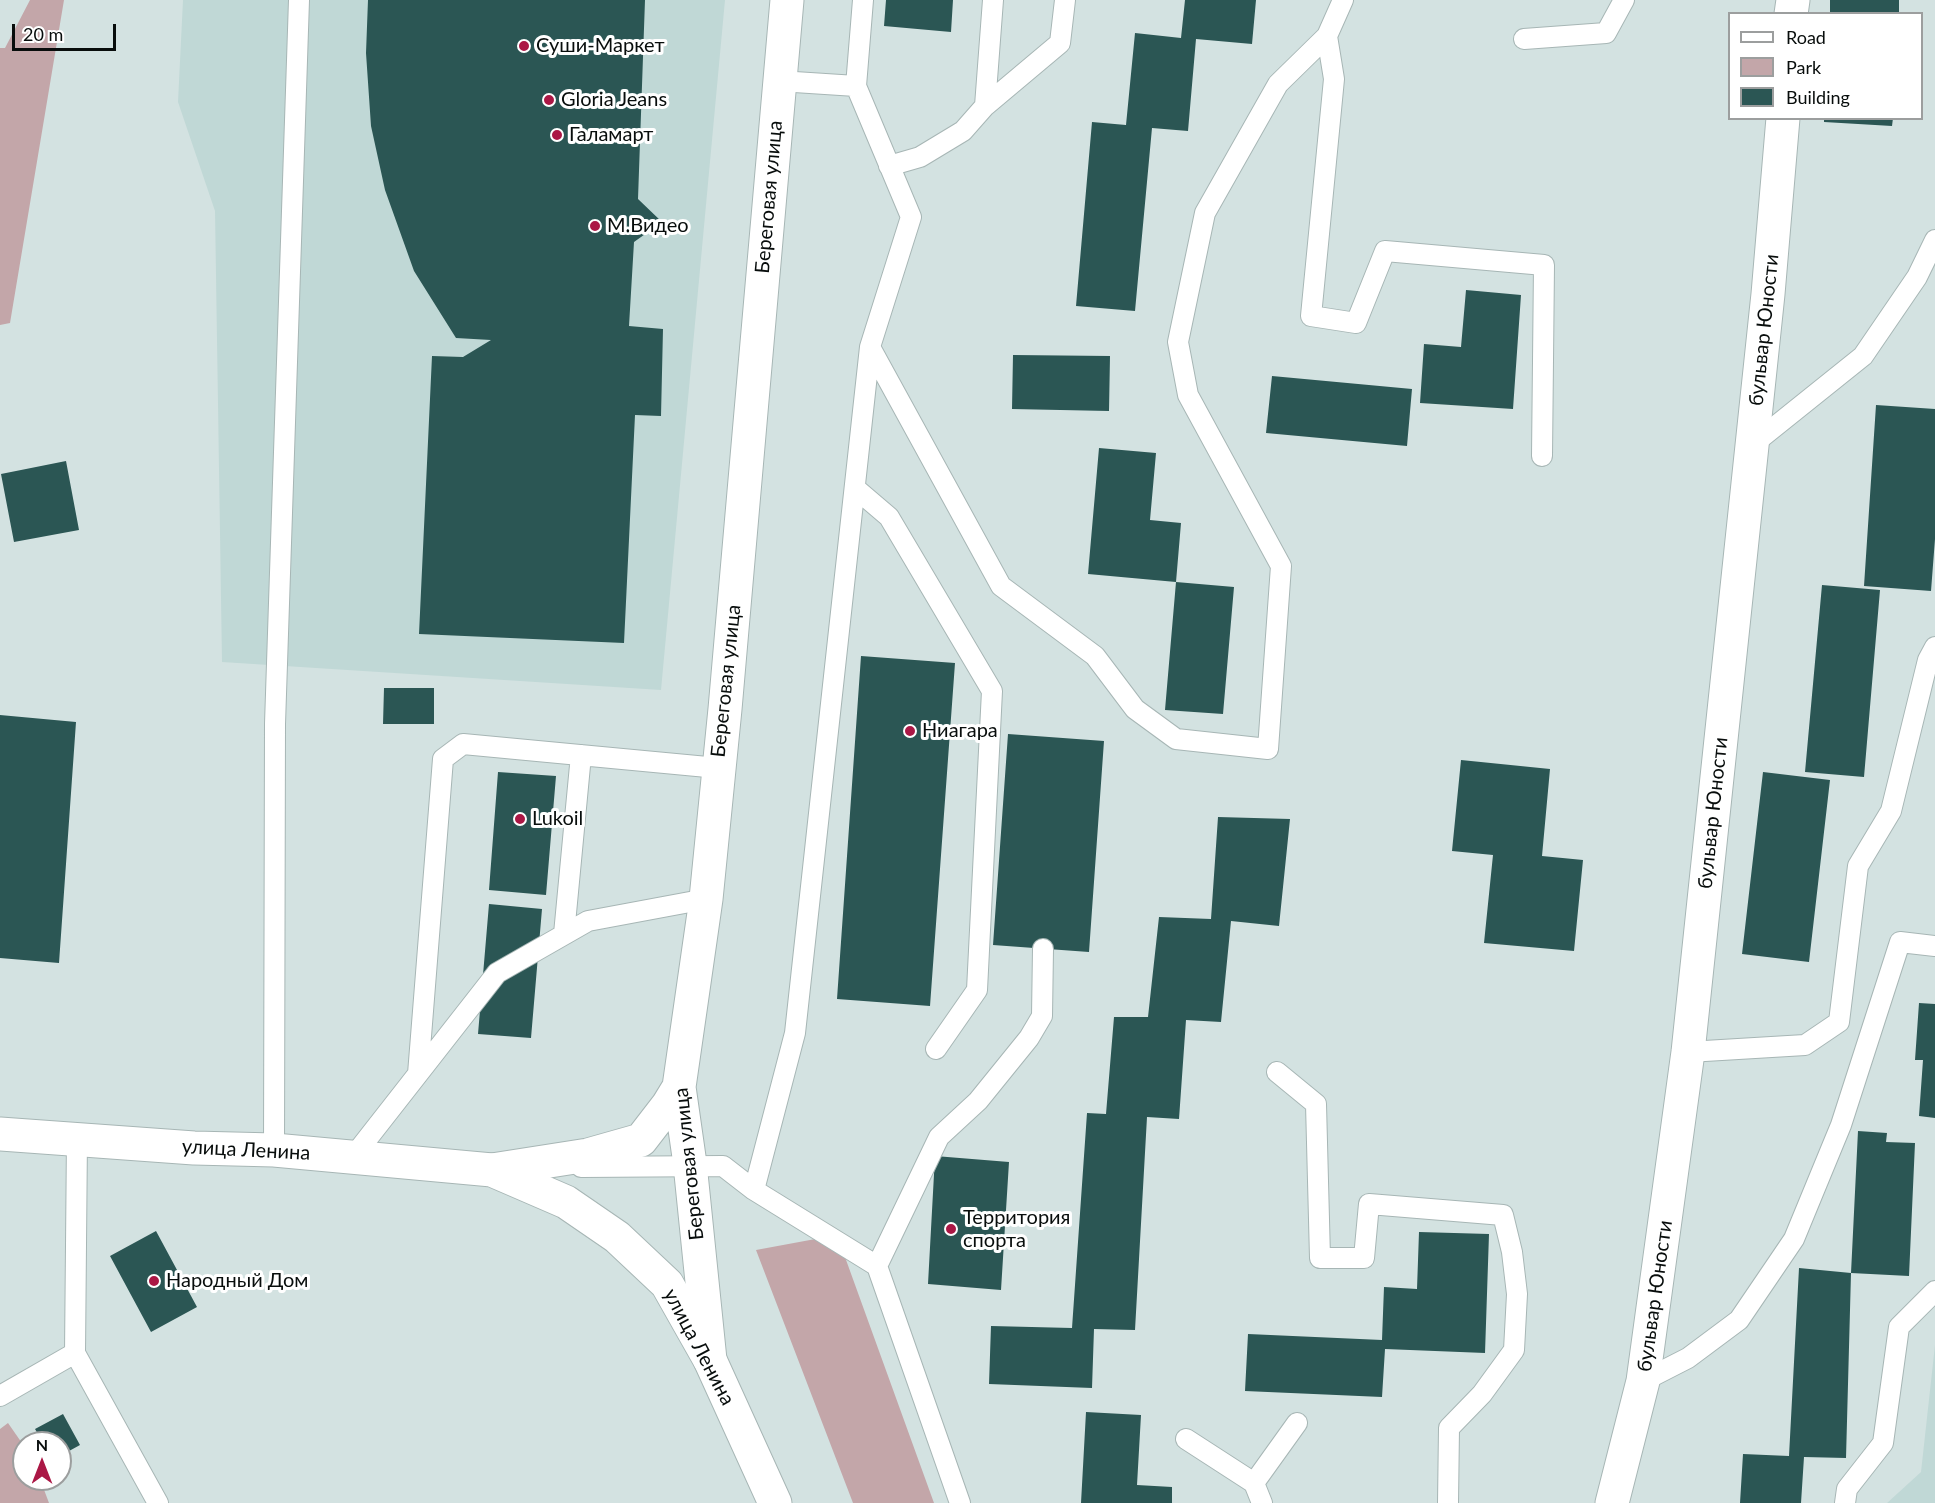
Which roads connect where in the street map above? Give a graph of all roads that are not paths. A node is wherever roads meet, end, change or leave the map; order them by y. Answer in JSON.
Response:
{"nodes":[{"id":1,"x":299,"y":0,"type":"edge"},
{"id":2,"x":787,"y":0,"type":"edge"},
{"id":3,"x":863,"y":0,"type":"edge"},
{"id":4,"x":993,"y":0,"type":"edge"},
{"id":5,"x":1065,"y":0,"type":"edge"},
{"id":6,"x":1343,"y":0,"type":"edge"},
{"id":7,"x":1624,"y":0,"type":"edge"},
{"id":8,"x":1327,"y":36,"type":"junction"},
{"id":9,"x":1524,"y":39,"type":"dead end"},
{"id":10,"x":779,"y":81,"type":"junction"},
{"id":11,"x":856,"y":86,"type":"junction"},
{"id":12,"x":985,"y":106,"type":"junction"},
{"id":13,"x":1783,"y":120,"type":"edge"},
{"id":14,"x":889,"y":166,"type":"junction"},
{"id":15,"x":1935,"y":240,"type":"edge"},
{"id":16,"x":870,"y":347,"type":"junction"},
{"id":17,"x":1752,"y":445,"type":"junction"},
{"id":18,"x":1542,"y":456,"type":"dead end"},
{"id":19,"x":855,"y":488,"type":"junction"},
{"id":20,"x":1935,"y":647,"type":"edge"},
{"id":21,"x":581,"y":755,"type":"junction"},
{"id":22,"x":718,"y":768,"type":"junction"},
{"id":23,"x":706,"y":899,"type":"junction"},
{"id":24,"x":564,"y":934,"type":"junction"},
{"id":25,"x":1935,"y":946,"type":"edge"},
{"id":26,"x":1043,"y":949,"type":"dead end"},
{"id":27,"x":936,"y":1049,"type":"dead end"},
{"id":28,"x":1688,"y":1052,"type":"junction"},
{"id":29,"x":1277,"y":1072,"type":"dead end"},
{"id":30,"x":418,"y":1074,"type":"junction"},
{"id":31,"x":679,"y":1087,"type":"junction"},
{"id":32,"x":0,"y":1134,"type":"edge"},
{"id":33,"x":77,"y":1137,"type":"junction"},
{"id":34,"x":274,"y":1150,"type":"junction"},
{"id":35,"x":353,"y":1157,"type":"junction"},
{"id":36,"x":690,"y":1164,"type":"junction"},
{"id":37,"x":492,"y":1170,"type":"junction"},
{"id":38,"x":754,"y":1190,"type":"junction"},
{"id":39,"x":877,"y":1266,"type":"junction"},
{"id":40,"x":1935,"y":1291,"type":"edge"},
{"id":41,"x":75,"y":1353,"type":"junction"},
{"id":42,"x":710,"y":1360,"type":"junction"},
{"id":43,"x":1643,"y":1381,"type":"junction"},
{"id":44,"x":0,"y":1396,"type":"edge"},
{"id":45,"x":1297,"y":1423,"type":"dead end"},
{"id":46,"x":1186,"y":1439,"type":"dead end"},
{"id":47,"x":1254,"y":1483,"type":"junction"},
{"id":48,"x":158,"y":1503,"type":"edge"},
{"id":49,"x":775,"y":1503,"type":"edge"},
{"id":50,"x":960,"y":1503,"type":"edge"},
{"id":51,"x":1262,"y":1503,"type":"edge"},
{"id":52,"x":1448,"y":1503,"type":"edge"},
{"id":53,"x":1612,"y":1503,"type":"edge"},
{"id":54,"x":1845,"y":1503,"type":"edge"}],
"edges":[{"from":1,"to":34,"type":"lane"},
{"from":2,"to":10,"type":"main road","name":"Береговая улица"},
{"from":3,"to":11,"type":"lane"},
{"from":4,"to":12,"type":"lane"},
{"from":5,"to":12,"type":"lane"},
{"from":6,"to":8,"type":"lane"},
{"from":7,"to":9,"type":"lane"},
{"from":8,"to":16,"type":"lane"},
{"from":8,"to":18,"type":"lane"},
{"from":10,"to":11,"type":"lane"},
{"from":10,"to":22,"type":"main road","name":"Береговая улица"},
{"from":11,"to":14,"type":"lane"},
{"from":12,"to":14,"type":"lane"},
{"from":13,"to":17,"type":"main road","name":"бульвар Юности"},
{"from":14,"to":16,"type":"lane"},
{"from":15,"to":17,"type":"lane"},
{"from":16,"to":19,"type":"lane"},
{"from":17,"to":28,"type":"main road","name":"бульвар Юности"},
{"from":19,"to":27,"type":"lane"},
{"from":19,"to":38,"type":"lane"},
{"from":20,"to":28,"type":"lane"},
{"from":21,"to":22,"type":"lane"},
{"from":21,"to":24,"type":"lane"},
{"from":21,"to":30,"type":"lane"},
{"from":22,"to":23,"type":"main road","name":"Береговая улица"},
{"from":23,"to":24,"type":"lane"},
{"from":23,"to":31,"type":"main road","name":"Береговая улица"},
{"from":24,"to":30,"type":"lane"},
{"from":25,"to":43,"type":"lane"},
{"from":26,"to":39,"type":"lane"},
{"from":28,"to":43,"type":"main road","name":"бульвар Юности"},
{"from":29,"to":52,"type":"lane"},
{"from":30,"to":35,"type":"lane"},
{"from":31,"to":36,"type":"main road","name":"Береговая улица"},
{"from":31,"to":37,"type":"main road","name":"улица Ленина"},
{"from":32,"to":33,"type":"main road","name":"улица Ленина"},
{"from":33,"to":34,"type":"main road","name":"улица Ленина"},
{"from":33,"to":41,"type":"lane"},
{"from":34,"to":35,"type":"main road","name":"улица Ленина"},
{"from":35,"to":37,"type":"main road","name":"улица Ленина"},
{"from":36,"to":37,"type":"lane"},
{"from":36,"to":38,"type":"lane"},
{"from":36,"to":42,"type":"main road","name":"Береговая улица"},
{"from":37,"to":42,"type":"main road","name":"улица Ленина"},
{"from":38,"to":39,"type":"lane"},
{"from":39,"to":50,"type":"lane"},
{"from":40,"to":54,"type":"lane"},
{"from":41,"to":44,"type":"lane"},
{"from":41,"to":48,"type":"lane"},
{"from":42,"to":49,"type":"main road","name":"улица Ленина"},
{"from":43,"to":53,"type":"main road","name":"бульвар Юности"},
{"from":45,"to":47,"type":"lane"},
{"from":46,"to":47,"type":"lane"},
{"from":47,"to":51,"type":"lane"}]}
